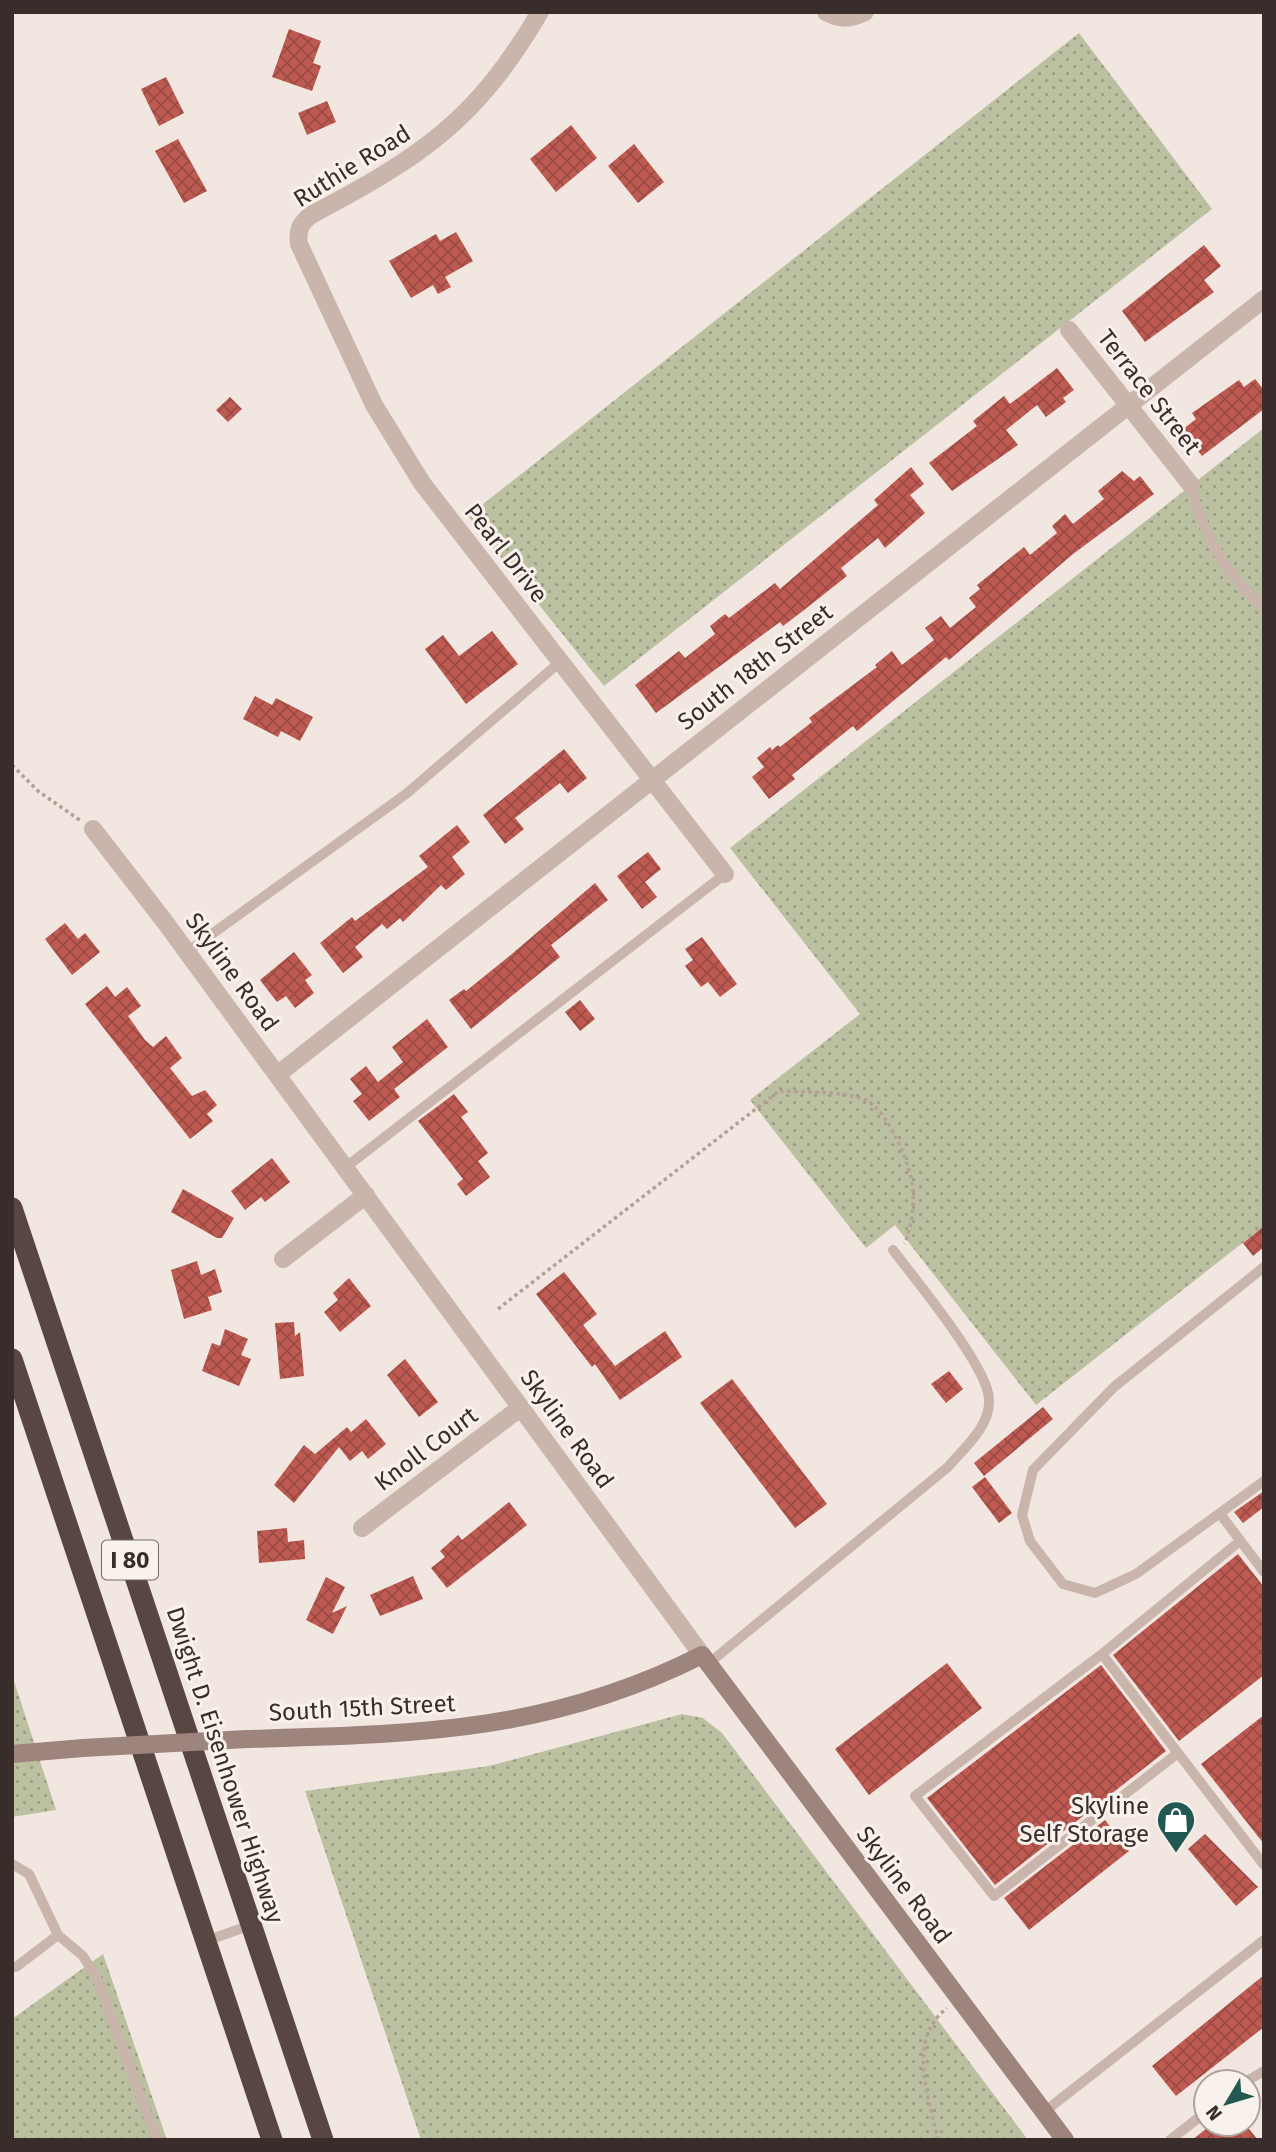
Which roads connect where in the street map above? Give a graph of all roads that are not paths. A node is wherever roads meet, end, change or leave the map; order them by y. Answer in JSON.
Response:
{"nodes":[{"id":1,"x":540,"y":12,"type":"edge"},
{"id":2,"x":826,"y":12,"type":"edge"},
{"id":3,"x":865,"y":12,"type":"edge"},
{"id":4,"x":297,"y":234,"type":"joint"},
{"id":5,"x":1264,"y":299,"type":"edge"},
{"id":6,"x":1069,"y":330,"type":"dead end"},
{"id":7,"x":1130,"y":405,"type":"junction"},
{"id":8,"x":1191,"y":485,"type":"joint"},
{"id":9,"x":1264,"y":608,"type":"edge"},
{"id":10,"x":560,"y":662,"type":"junction"},
{"id":11,"x":652,"y":779,"type":"junction"},
{"id":12,"x":93,"y":829,"type":"road end"},
{"id":13,"x":725,"y":874,"type":"joint"},
{"id":14,"x":187,"y":952,"type":"junction"},
{"id":15,"x":278,"y":1075,"type":"junction"},
{"id":16,"x":345,"y":1167,"type":"junction"},
{"id":17,"x":366,"y":1195,"type":"junction"},
{"id":18,"x":12,"y":1208,"type":"edge"},
{"id":19,"x":896,"y":1255,"type":"road end"},
{"id":20,"x":283,"y":1259,"type":"dead end"},
{"id":21,"x":1264,"y":1267,"type":"edge"},
{"id":22,"x":12,"y":1359,"type":"edge"},
{"id":23,"x":520,"y":1408,"type":"junction"},
{"id":24,"x":1264,"y":1481,"type":"edge"},
{"id":25,"x":1221,"y":1515,"type":"junction"},
{"id":26,"x":362,"y":1528,"type":"dead end"},
{"id":27,"x":1240,"y":1541,"type":"junction"},
{"id":28,"x":1264,"y":1572,"type":"edge"},
{"id":29,"x":1102,"y":1654,"type":"junction"},
{"id":30,"x":705,"y":1660,"type":"junction"},
{"id":31,"x":1178,"y":1753,"type":"junction"},
{"id":32,"x":12,"y":1754,"type":"edge"},
{"id":33,"x":12,"y":1864,"type":"edge"},
{"id":34,"x":1264,"y":1865,"type":"edge"},
{"id":35,"x":251,"y":1925,"type":"junction"},
{"id":36,"x":58,"y":1935,"type":"junction"},
{"id":37,"x":1264,"y":1940,"type":"edge"},
{"id":38,"x":206,"y":1941,"type":"junction"},
{"id":39,"x":13,"y":1967,"type":"edge"},
{"id":40,"x":1044,"y":2112,"type":"junction"},
{"id":41,"x":1192,"y":2123,"type":"edge"},
{"id":42,"x":157,"y":2140,"type":"edge"},
{"id":43,"x":272,"y":2140,"type":"edge"},
{"id":44,"x":323,"y":2140,"type":"edge"},
{"id":45,"x":1065,"y":2140,"type":"edge"},
{"id":46,"x":1170,"y":2140,"type":"edge"}],
"edges":[{"from":1,"to":4,"type":"street","name":"Ruthie Road"},
{"from":2,"to":3,"type":"street"},
{"from":4,"to":10,"type":"street","name":"Pearl Drive"},
{"from":5,"to":7,"type":"street","name":"South 18th Street"},
{"from":6,"to":7,"type":"street","name":"Terrace Street"},
{"from":7,"to":8,"type":"street","name":"Terrace Street"},
{"from":7,"to":11,"type":"street","name":"South 18th Street"},
{"from":8,"to":9,"type":"lane"},
{"from":10,"to":11,"type":"street","name":"Pearl Drive"},
{"from":10,"to":14,"type":"lane"},
{"from":11,"to":13,"type":"street","name":"Pearl Drive"},
{"from":11,"to":15,"type":"street","name":"South 18th Street"},
{"from":12,"to":14,"type":"street","name":"Skyline Road"},
{"from":13,"to":16,"type":"lane"},
{"from":14,"to":15,"type":"street","name":"Skyline Road"},
{"from":15,"to":16,"type":"street","name":"Skyline Road"},
{"from":16,"to":17,"type":"street","name":"Skyline Road"},
{"from":17,"to":20,"type":"street"},
{"from":17,"to":23,"type":"street","name":"Skyline Road"},
{"from":18,"to":35,"type":"highway","name":"Dwight D. Eisenhower Highway","number":"I 80"},
{"from":19,"to":30,"type":"lane"},
{"from":21,"to":25,"type":"lane"},
{"from":22,"to":38,"type":"highway","number":"I 80"},
{"from":23,"to":26,"type":"street","name":"Knoll Court"},
{"from":23,"to":30,"type":"street","name":"Skyline Road"},
{"from":24,"to":25,"type":"lane"},
{"from":25,"to":27,"type":"lane"},
{"from":27,"to":28,"type":"lane"},
{"from":27,"to":29,"type":"lane"},
{"from":29,"to":31,"type":"lane"},
{"from":29,"to":31,"type":"lane"},
{"from":30,"to":32,"type":"main road","name":"South 15th Street","bridge":true},
{"from":30,"to":40,"type":"main road","name":"Skyline Road"},
{"from":31,"to":34,"type":"lane"},
{"from":33,"to":36,"type":"lane"},
{"from":35,"to":38,"type":"lane"},
{"from":35,"to":44,"type":"highway","name":"Dwight D. Eisenhower Highway","number":"I 80"},
{"from":36,"to":39,"type":"lane"},
{"from":36,"to":42,"type":"lane"},
{"from":37,"to":40,"type":"lane"},
{"from":38,"to":43,"type":"highway","number":"I 80"},
{"from":40,"to":45,"type":"main road","name":"Skyline Road"},
{"from":41,"to":46,"type":"lane"}]}
